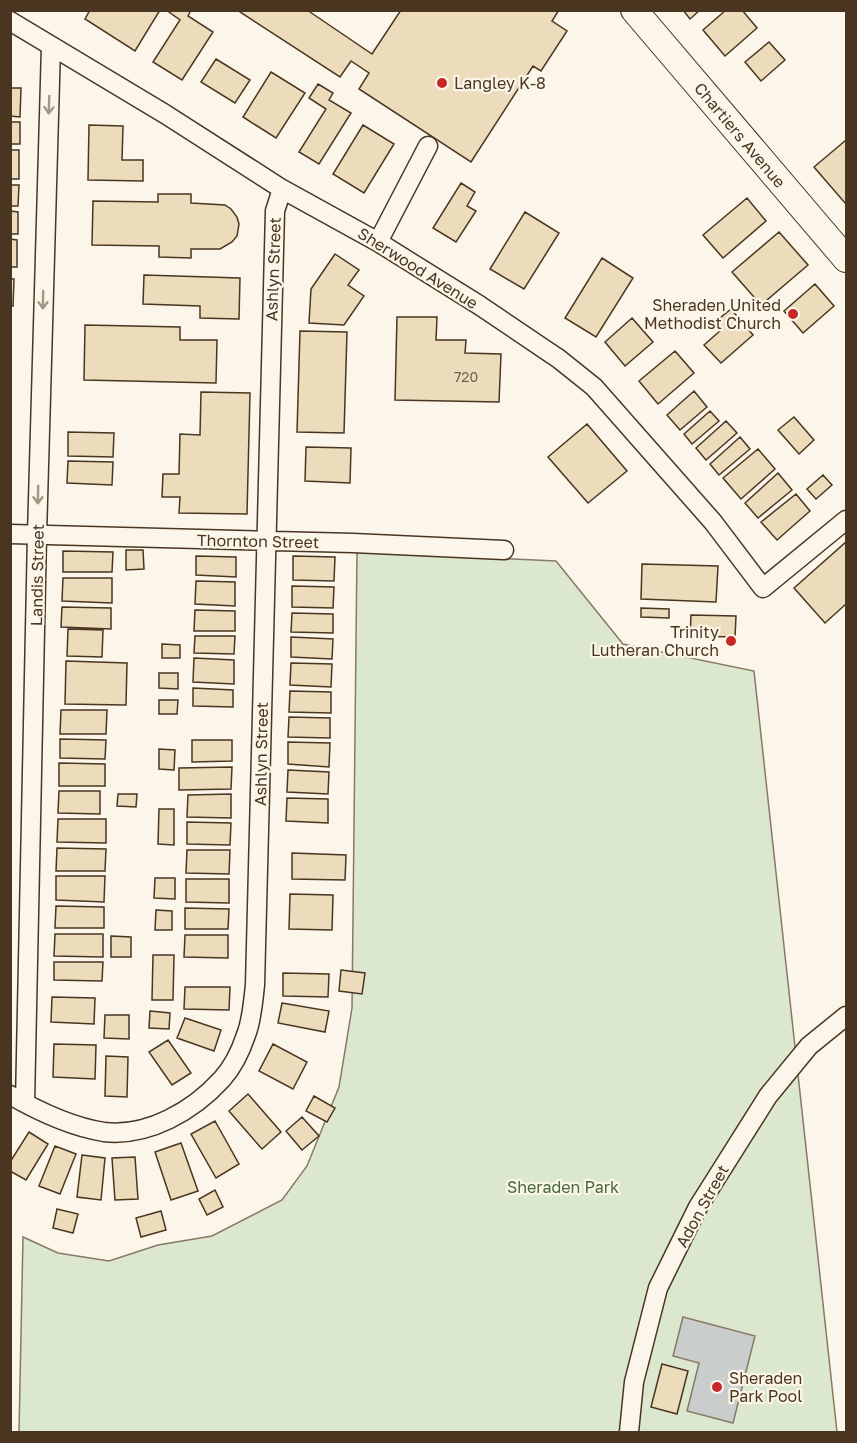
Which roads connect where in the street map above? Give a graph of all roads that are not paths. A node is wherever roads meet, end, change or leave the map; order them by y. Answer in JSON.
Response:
{"nodes":[{"id":1,"x":634,"y":10,"type":"edge"},
{"id":2,"x":10,"y":21,"type":"edge"},
{"id":3,"x":51,"y":46,"type":"junction"},
{"id":4,"x":428,"y":147,"type":"dead end"},
{"id":5,"x":282,"y":189,"type":"junction"},
{"id":6,"x":378,"y":242,"type":"junction"},
{"id":7,"x":846,"y":259,"type":"edge"},
{"id":8,"x":846,"y":520,"type":"edge"},
{"id":9,"x":10,"y":534,"type":"edge"},
{"id":10,"x":37,"y":535,"type":"junction"},
{"id":11,"x":266,"y":541,"type":"junction"},
{"id":12,"x":504,"y":550,"type":"dead end"},
{"id":13,"x":846,"y":1016,"type":"edge"},
{"id":14,"x":18,"y":1099,"type":"edge"},
{"id":15,"x":629,"y":1432,"type":"edge"}],
"edges":[{"from":1,"to":7,"type":"street","name":"Chartiers Avenue"},
{"from":2,"to":3,"type":"street","name":"Sherwood Avenue"},
{"from":3,"to":5,"type":"street","name":"Sherwood Avenue"},
{"from":3,"to":10,"type":"street","name":"Landis Street","one_way":true},
{"from":4,"to":6,"type":"street"},
{"from":5,"to":6,"type":"street","name":"Sherwood Avenue"},
{"from":5,"to":11,"type":"street","name":"Ashlyn Street"},
{"from":6,"to":8,"type":"street","name":"Sherwood Avenue"},
{"from":9,"to":10,"type":"street","name":"Thornton Street"},
{"from":10,"to":11,"type":"street","name":"Thornton Street"},
{"from":10,"to":14,"type":"street","name":"Landis Street"},
{"from":11,"to":12,"type":"street","name":"Thornton Street"},
{"from":11,"to":14,"type":"street","name":"Ashlyn Street"},
{"from":13,"to":15,"type":"street","name":"Adon Street"}]}
